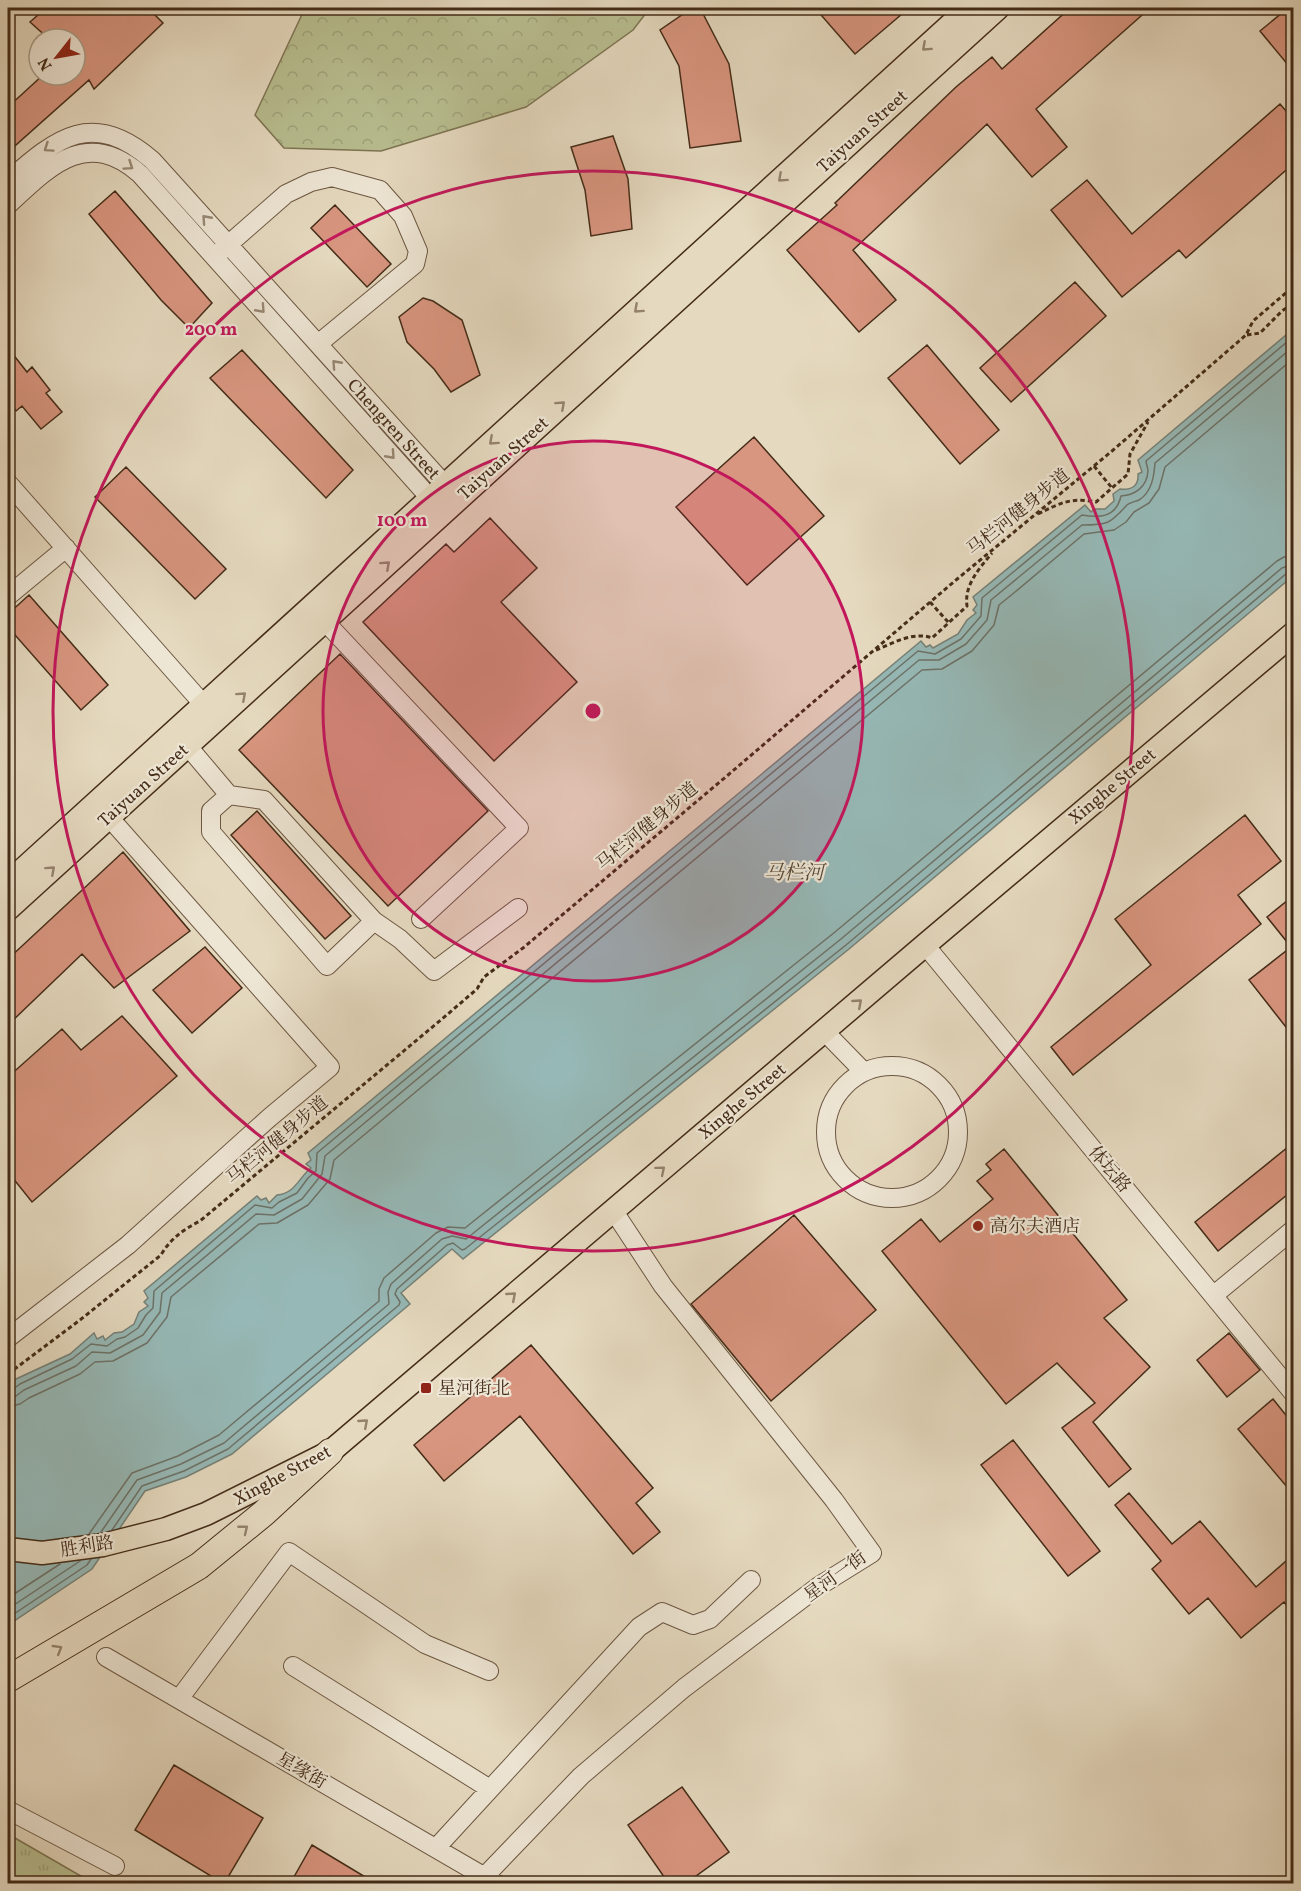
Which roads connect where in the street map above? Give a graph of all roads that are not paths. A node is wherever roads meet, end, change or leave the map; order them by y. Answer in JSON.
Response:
{"nodes":[{"id":1,"x":969,"y":8,"type":"edge"},
{"id":2,"x":998,"y":8,"type":"edge"},
{"id":3,"x":8,"y":181,"type":"edge"},
{"id":4,"x":8,"y":205,"type":"edge"},
{"id":5,"x":229,"y":244,"type":"junction"},
{"id":6,"x":214,"y":257,"type":"junction"},
{"id":7,"x":318,"y":344,"type":"junction"},
{"id":8,"x":8,"y":483,"type":"edge"},
{"id":9,"x":442,"y":496,"type":"junction"},
{"id":10,"x":66,"y":549,"type":"junction"},
{"id":11,"x":8,"y":596,"type":"edge"},
{"id":12,"x":318,"y":614,"type":"junction"},
{"id":13,"x":1293,"y":633,"type":"edge"},
{"id":14,"x":210,"y":712,"type":"junction"},
{"id":15,"x":181,"y":738,"type":"junction"},
{"id":16,"x":229,"y":795,"type":"junction"},
{"id":17,"x":102,"y":810,"type":"junction"},
{"id":18,"x":8,"y":883,"type":"edge"},
{"id":19,"x":518,"y":908,"type":"dead end"},
{"id":20,"x":8,"y":909,"type":"edge"},
{"id":21,"x":421,"y":919,"type":"dead end"},
{"id":22,"x":374,"y":921,"type":"junction"},
{"id":23,"x":925,"y":945,"type":"junction"},
{"id":24,"x":825,"y":1032,"type":"junction"},
{"id":25,"x":864,"y":1072,"type":"junction"},
{"id":26,"x":613,"y":1210,"type":"junction"},
{"id":27,"x":1293,"y":1229,"type":"edge"},
{"id":28,"x":1214,"y":1295,"type":"junction"},
{"id":29,"x":8,"y":1338,"type":"edge"},
{"id":30,"x":1293,"y":1394,"type":"edge"},
{"id":31,"x":330,"y":1452,"type":"junction"},
{"id":32,"x":166,"y":1529,"type":"joint"},
{"id":33,"x":8,"y":1549,"type":"edge"},
{"id":34,"x":751,"y":1580,"type":"dead end"},
{"id":35,"x":106,"y":1657,"type":"dead end"},
{"id":36,"x":293,"y":1666,"type":"dead end"},
{"id":37,"x":489,"y":1671,"type":"dead end"},
{"id":38,"x":8,"y":1679,"type":"edge"},
{"id":39,"x":179,"y":1699,"type":"junction"},
{"id":40,"x":490,"y":1789,"type":"junction"},
{"id":41,"x":8,"y":1810,"type":"edge"},
{"id":42,"x":436,"y":1848,"type":"junction"},
{"id":43,"x":115,"y":1866,"type":"dead end"},
{"id":44,"x":488,"y":1881,"type":"edge"}],
"edges":[{"from":1,"to":9,"type":"main road","name":"Taiyuan Street","one_way":true},
{"from":9,"to":2,"type":"main road","name":"Taiyuan Street","one_way":true},
{"from":5,"to":3,"type":"street","name":"Chengren Street","one_way":true},
{"from":4,"to":6,"type":"street","name":"Chengren Street","one_way":true},
{"from":5,"to":6,"type":"street"},
{"from":5,"to":7,"type":"street","name":"Chengren Street"},
{"from":5,"to":7,"type":"street"},
{"from":6,"to":9,"type":"street","name":"Chengren Street","one_way":true},
{"from":9,"to":7,"type":"street","name":"Chengren Street","one_way":true},
{"from":8,"to":10,"type":"street"},
{"from":9,"to":12,"type":"main road","name":"Taiyuan Street"},
{"from":10,"to":11,"type":"street"},
{"from":10,"to":14,"type":"street"},
{"from":12,"to":14,"type":"main road","name":"Taiyuan Street"},
{"from":12,"to":21,"type":"street"},
{"from":13,"to":23,"type":"main road","name":"Xinghe Street"},
{"from":14,"to":15,"type":"main road","name":"Taiyuan Street"},
{"from":15,"to":16,"type":"street"},
{"from":15,"to":17,"type":"main road","name":"Taiyuan Street"},
{"from":16,"to":22,"type":"street"},
{"from":16,"to":22,"type":"street"},
{"from":17,"to":18,"type":"main road","name":"Taiyuan Street"},
{"from":20,"to":17,"type":"main road","name":"Taiyuan Street","one_way":true},
{"from":17,"to":29,"type":"street"},
{"from":19,"to":22,"type":"street"},
{"from":24,"to":23,"type":"main road","name":"Xinghe Street","one_way":true},
{"from":23,"to":28,"type":"street","name":"体坛路"},
{"from":24,"to":25,"type":"street"},
{"from":26,"to":24,"type":"main road","name":"Xinghe Street","one_way":true},
{"from":25,"to":25,"type":"street"},
{"from":31,"to":26,"type":"main road","name":"Xinghe Street","one_way":true},
{"from":26,"to":44,"type":"street","name":"星河一街"},
{"from":27,"to":28,"type":"street"},
{"from":28,"to":30,"type":"street","name":"体坛路"},
{"from":31,"to":32,"type":"main road","name":"Xinghe Street"},
{"from":38,"to":31,"type":"highway","one_way":true},
{"from":32,"to":33,"type":"main road","name":"胜利路"},
{"from":34,"to":40,"type":"street"},
{"from":35,"to":39,"type":"street","name":"星缘街"},
{"from":36,"to":40,"type":"street"},
{"from":37,"to":39,"type":"street"},
{"from":39,"to":42,"type":"street","name":"星缘街"},
{"from":40,"to":42,"type":"street"},
{"from":41,"to":43,"type":"street"},
{"from":42,"to":44,"type":"street","name":"星缘街"}]}
